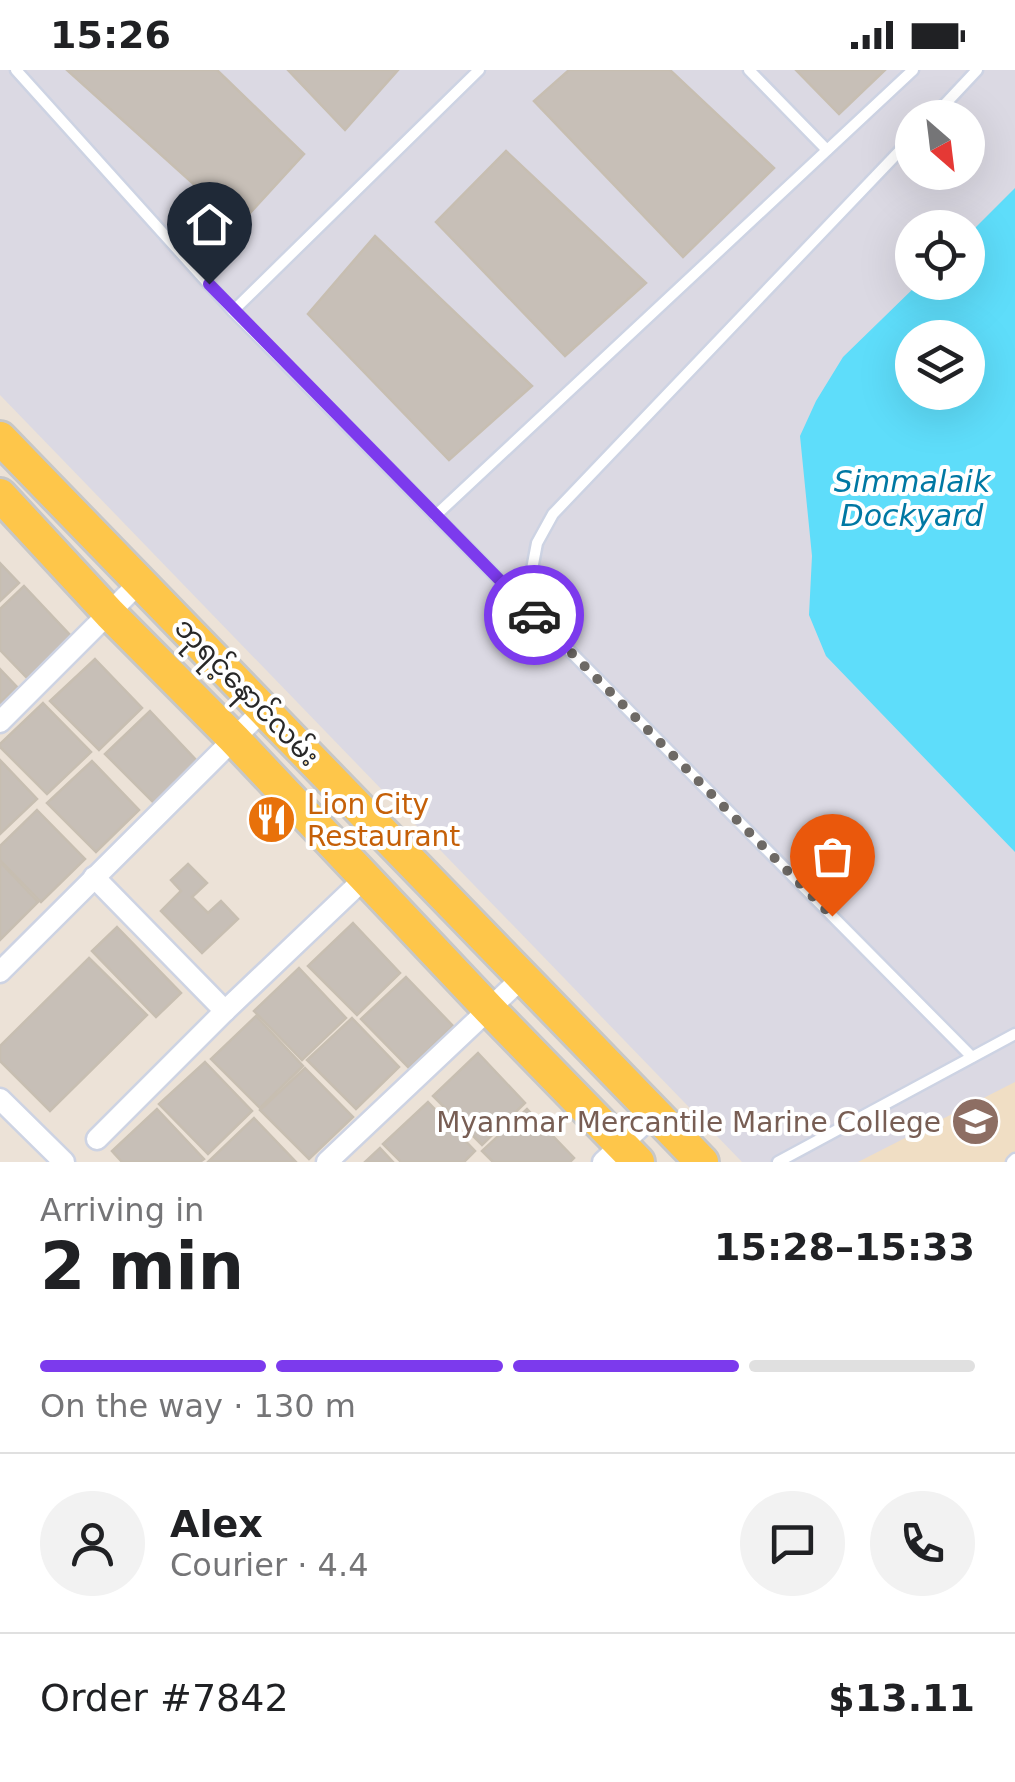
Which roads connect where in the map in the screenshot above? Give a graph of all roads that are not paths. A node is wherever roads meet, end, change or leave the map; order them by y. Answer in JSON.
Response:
{"nodes":[{"id":1,"x":16,"y":70,"type":"edge"},
{"id":2,"x":479,"y":70,"type":"edge"},
{"id":3,"x":749,"y":70,"type":"edge"},
{"id":4,"x":913,"y":70,"type":"edge"},
{"id":5,"x":977,"y":70,"type":"edge"},
{"id":6,"x":949,"y":100,"type":"edge"},
{"id":7,"x":827,"y":150,"type":"junction"},
{"id":8,"x":895,"y":156,"type":"edge"},
{"id":9,"x":233,"y":311,"type":"junction"},
{"id":10,"x":0,"y":438,"type":"edge"},
{"id":11,"x":25,"y":464,"type":"junction"},
{"id":12,"x":0,"y":492,"type":"edge"},
{"id":13,"x":436,"y":516,"type":"junction"},
{"id":14,"x":140,"y":582,"type":"junction"},
{"id":15,"x":525,"y":606,"type":"junction"},
{"id":16,"x":110,"y":614,"type":"junction"},
{"id":17,"x":264,"y":709,"type":"junction"},
{"id":18,"x":0,"y":722,"type":"edge"},
{"id":19,"x":234,"y":739,"type":"junction"},
{"id":20,"x":94,"y":877,"type":"junction"},
{"id":21,"x":366,"y":877,"type":"junction"},
{"id":22,"x":0,"y":972,"type":"edge"},
{"id":23,"x":523,"y":977,"type":"junction"},
{"id":24,"x":488,"y":1009,"type":"junction"},
{"id":25,"x":226,"y":1011,"type":"junction"},
{"id":26,"x":1015,"y":1034,"type":"edge"},
{"id":27,"x":972,"y":1058,"type":"junction"},
{"id":28,"x":0,"y":1100,"type":"edge"},
{"id":29,"x":654,"y":1114,"type":"junction"},
{"id":30,"x":97,"y":1139,"type":"dead end"},
{"id":31,"x":621,"y":1156,"type":"edge"},
{"id":32,"x":64,"y":1162,"type":"edge"},
{"id":33,"x":328,"y":1162,"type":"edge"},
{"id":34,"x":702,"y":1162,"type":"edge"},
{"id":35,"x":778,"y":1162,"type":"edge"}],
"edges":[{"from":1,"to":9,"type":"lane"},
{"from":2,"to":9,"type":"lane"},
{"from":3,"to":7,"type":"lane"},
{"from":4,"to":7,"type":"lane"},
{"from":5,"to":6,"type":"lane"},
{"from":7,"to":13,"type":"lane"},
{"from":8,"to":15,"type":"lane"},
{"from":9,"to":13,"type":"lane"},
{"from":10,"to":11,"type":"main road","name":"ဘုရင့်နောင်လမ်း"},
{"from":11,"to":12,"type":"street"},
{"from":11,"to":14,"type":"main road","name":"ဘုရင့်နောင်လမ်း"},
{"from":12,"to":16,"type":"main road","name":"ဘုရင့်နောင်လမ်း"},
{"from":13,"to":15,"type":"lane"},
{"from":14,"to":16,"type":"street"},
{"from":14,"to":17,"type":"main road","name":"ဘုရင့်နောင်လမ်း"},
{"from":15,"to":27,"type":"lane"},
{"from":16,"to":18,"type":"street"},
{"from":16,"to":19,"type":"main road","name":"ဘုရင့်နောင်လမ်း"},
{"from":17,"to":19,"type":"street"},
{"from":17,"to":23,"type":"main road","name":"ဘုရင့်နောင်လမ်း"},
{"from":19,"to":20,"type":"street"},
{"from":19,"to":21,"type":"main road","name":"ဘုရင့်နောင်လမ်း"},
{"from":20,"to":22,"type":"street"},
{"from":20,"to":25,"type":"street"},
{"from":21,"to":24,"type":"main road","name":"ဘုရင့်နောင်လမ်း"},
{"from":21,"to":25,"type":"street"},
{"from":23,"to":24,"type":"street"},
{"from":23,"to":29,"type":"main road","name":"ဘုရင့်နောင်လမ်း"},
{"from":24,"to":31,"type":"main road","name":"ဘုရင့်နောင်လမ်း"},
{"from":24,"to":33,"type":"street"},
{"from":25,"to":30,"type":"street"},
{"from":26,"to":27,"type":"lane"},
{"from":27,"to":35,"type":"lane"},
{"from":28,"to":32,"type":"street"},
{"from":29,"to":31,"type":"street"},
{"from":29,"to":34,"type":"main road","name":"ဘုရင့်နောင်လမ်း"}]}
